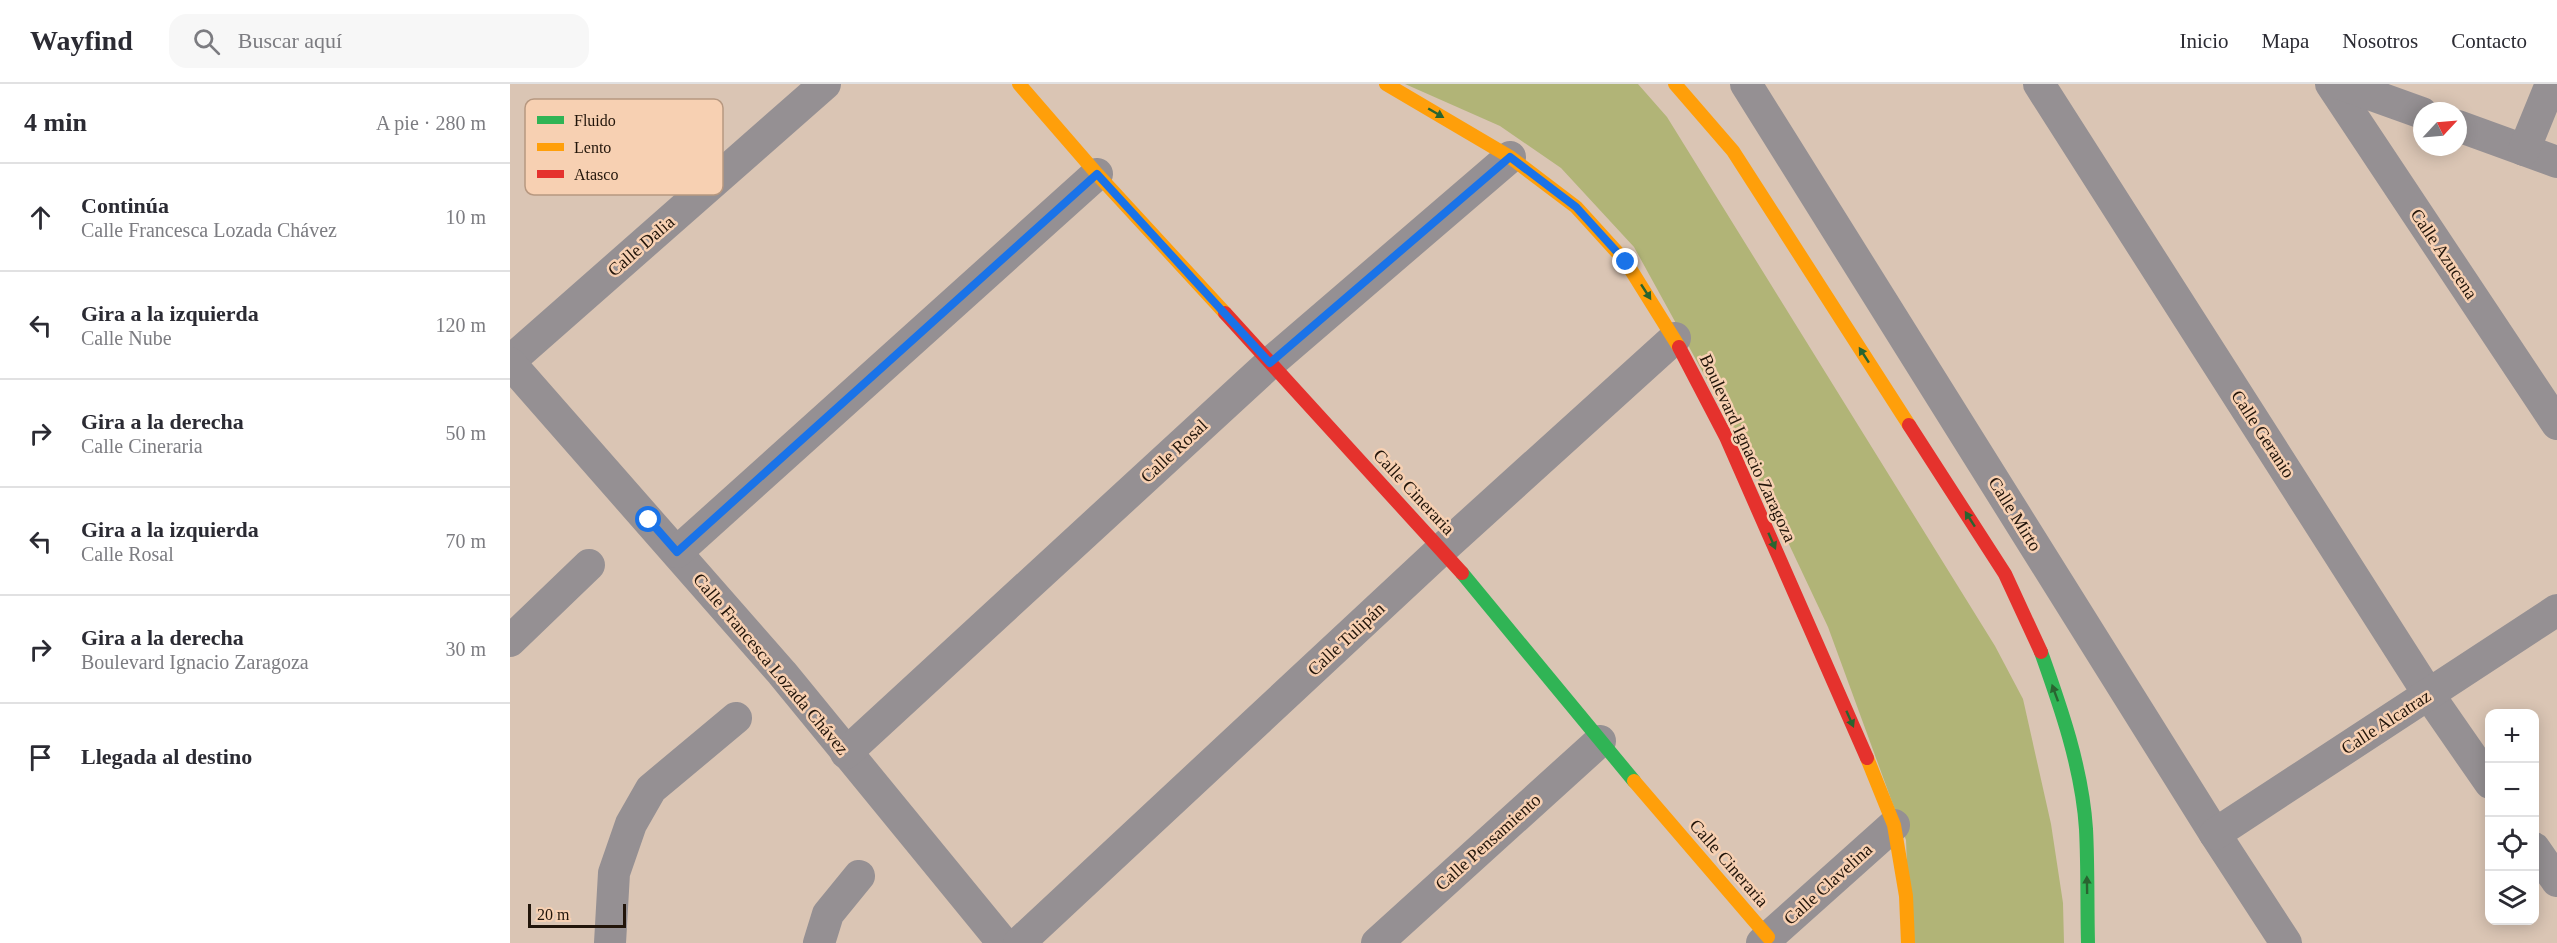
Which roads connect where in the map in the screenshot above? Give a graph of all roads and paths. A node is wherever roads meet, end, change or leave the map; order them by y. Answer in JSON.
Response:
{"nodes":[{"id":1,"x":825,"y":84,"type":"edge"},
{"id":2,"x":1018,"y":84,"type":"edge"},
{"id":3,"x":1386,"y":84,"type":"edge"},
{"id":4,"x":1675,"y":84,"type":"edge"},
{"id":5,"x":1746,"y":84,"type":"edge"},
{"id":6,"x":2039,"y":84,"type":"edge"},
{"id":7,"x":2331,"y":84,"type":"edge"},
{"id":8,"x":2341,"y":84,"type":"edge"},
{"id":9,"x":2551,"y":84,"type":"edge"},
{"id":10,"x":2413,"y":110,"type":"edge"},
{"id":11,"x":2467,"y":129,"type":"edge"},
{"id":12,"x":2524,"y":150,"type":"junction"},
{"id":13,"x":1510,"y":157,"type":"junction"},
{"id":14,"x":2557,"y":162,"type":"edge"},
{"id":15,"x":723,"y":174,"type":"edge"},
{"id":16,"x":1097,"y":174,"type":"junction"},
{"id":17,"x":699,"y":195,"type":"edge"},
{"id":18,"x":1675,"y":338,"type":"junction"},
{"id":19,"x":510,"y":362,"type":"edge"},
{"id":20,"x":1270,"y":363,"type":"junction"},
{"id":21,"x":2557,"y":424,"type":"edge"},
{"id":22,"x":1442,"y":549,"type":"junction"},
{"id":23,"x":677,"y":552,"type":"junction"},
{"id":24,"x":589,"y":565,"type":"dead end"},
{"id":25,"x":2557,"y":610,"type":"edge"},
{"id":26,"x":510,"y":641,"type":"edge"},
{"id":27,"x":2429,"y":695,"type":"junction"},
{"id":28,"x":736,"y":718,"type":"dead end"},
{"id":29,"x":1600,"y":741,"type":"junction"},
{"id":30,"x":846,"y":753,"type":"junction"},
{"id":31,"x":2485,"y":776,"type":"edge"},
{"id":32,"x":1894,"y":825,"type":"junction"},
{"id":33,"x":2215,"y":834,"type":"junction"},
{"id":34,"x":2539,"y":854,"type":"edge"},
{"id":35,"x":859,"y":876,"type":"dead end"},
{"id":36,"x":2557,"y":881,"type":"edge"},
{"id":37,"x":1765,"y":940,"type":"edge"},
{"id":38,"x":610,"y":943,"type":"edge"},
{"id":39,"x":819,"y":943,"type":"edge"},
{"id":40,"x":1003,"y":943,"type":"edge"},
{"id":41,"x":1019,"y":943,"type":"edge"},
{"id":42,"x":1377,"y":943,"type":"edge"},
{"id":43,"x":1908,"y":943,"type":"edge"},
{"id":44,"x":2088,"y":943,"type":"edge"},
{"id":45,"x":2286,"y":943,"type":"edge"}],
"edges":[{"from":1,"to":15,"type":"street","name":"Calle Dalia"},
{"from":2,"to":16,"type":"main road","name":"Calle Cineraria"},
{"from":3,"to":13,"type":"main road","name":"Boulevard Ignacio Zaragoza","one_way":true},
{"from":44,"to":4,"type":"main road","one_way":true},
{"from":5,"to":33,"type":"street","name":"Calle Mirto"},
{"from":6,"to":27,"type":"street","name":"Calle Geranio"},
{"from":7,"to":21,"type":"street","name":"Calle Azucena"},
{"from":8,"to":10,"type":"street"},
{"from":9,"to":12,"type":"street"},
{"from":11,"to":12,"type":"street"},
{"from":12,"to":14,"type":"street"},
{"from":13,"to":18,"type":"main road","name":"Boulevard Ignacio Zaragoza","one_way":true},
{"from":13,"to":20,"type":"street","name":"Calle Rosal"},
{"from":16,"to":20,"type":"main road","name":"Calle Cineraria"},
{"from":16,"to":23,"type":"street"},
{"from":17,"to":19,"type":"street","name":"Calle Dalia"},
{"from":18,"to":22,"type":"street","name":"Calle Tulipán"},
{"from":18,"to":32,"type":"main road","name":"Boulevard Ignacio Zaragoza","one_way":true},
{"from":19,"to":23,"type":"street","name":"Calle Francesca Lozada Chávez"},
{"from":20,"to":22,"type":"main road","name":"Calle Cineraria"},
{"from":20,"to":30,"type":"street","name":"Calle Rosal"},
{"from":22,"to":29,"type":"main road","name":"Calle Cineraria"},
{"from":22,"to":41,"type":"street","name":"Calle Tulipán"},
{"from":23,"to":30,"type":"street","name":"Calle Francesca Lozada Chávez"},
{"from":24,"to":26,"type":"street"},
{"from":25,"to":27,"type":"street","name":"Calle Alcatraz"},
{"from":27,"to":31,"type":"street","name":"Calle Geranio"},
{"from":27,"to":33,"type":"street","name":"Calle Alcatraz"},
{"from":28,"to":38,"type":"street"},
{"from":29,"to":37,"type":"main road","name":"Calle Cineraria"},
{"from":29,"to":42,"type":"street","name":"Calle Pensamiento"},
{"from":30,"to":40,"type":"street","name":"Calle Francesca Lozada Chávez"},
{"from":32,"to":37,"type":"street","name":"Calle Clavelina"},
{"from":32,"to":43,"type":"main road","name":"Boulevard Ignacio Zaragoza"},
{"from":33,"to":45,"type":"street","name":"Calle Mirto"},
{"from":34,"to":36,"type":"street"},
{"from":35,"to":39,"type":"street"}]}
